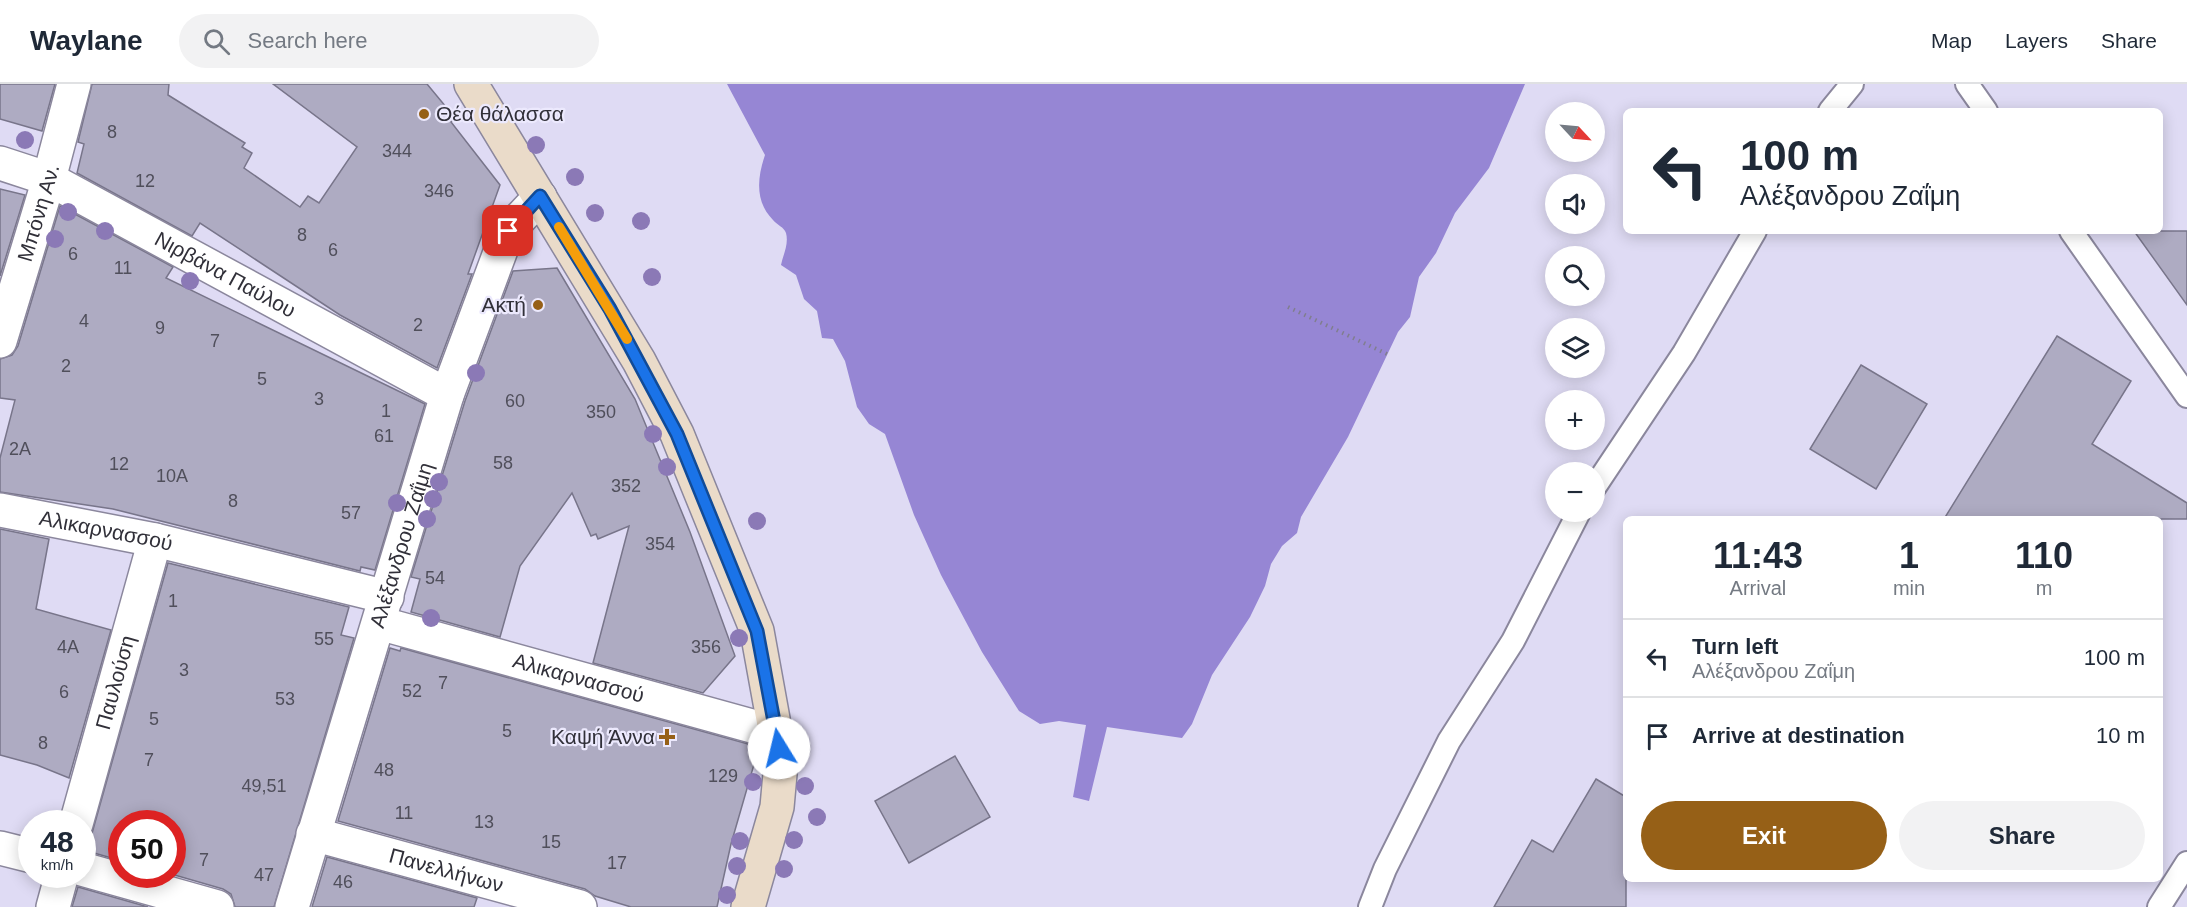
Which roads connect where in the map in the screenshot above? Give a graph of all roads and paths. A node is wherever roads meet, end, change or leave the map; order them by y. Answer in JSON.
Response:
{"nodes":[{"id":1,"x":74,"y":84,"type":"edge"},
{"id":2,"x":471,"y":84,"type":"edge"},
{"id":3,"x":1852,"y":84,"type":"edge"},
{"id":4,"x":1967,"y":84,"type":"edge"},
{"id":5,"x":1832,"y":108,"type":"edge"},
{"id":6,"x":1984,"y":108,"type":"edge"},
{"id":7,"x":0,"y":163,"type":"edge"},
{"id":8,"x":49,"y":179,"type":"junction"},
{"id":9,"x":540,"y":196,"type":"junction"},
{"id":10,"x":1753,"y":234,"type":"edge"},
{"id":11,"x":2073,"y":234,"type":"edge"},
{"id":12,"x":1288,"y":307,"type":"dead end"},
{"id":13,"x":0,"y":341,"type":"edge"},
{"id":14,"x":1387,"y":354,"type":"dead end"},
{"id":15,"x":447,"y":395,"type":"junction"},
{"id":16,"x":2187,"y":396,"type":"edge"},
{"id":17,"x":1605,"y":472,"type":"edge"},
{"id":18,"x":0,"y":510,"type":"edge"},
{"id":19,"x":1574,"y":522,"type":"edge"},
{"id":20,"x":155,"y":540,"type":"junction"},
{"id":21,"x":383,"y":610,"type":"junction"},
{"id":22,"x":777,"y":733,"type":"junction"},
{"id":23,"x":80,"y":810,"type":"edge"},
{"id":24,"x":313,"y":834,"type":"junction"},
{"id":25,"x":0,"y":848,"type":"edge"},
{"id":26,"x":18,"y":852,"type":"edge"},
{"id":27,"x":2187,"y":863,"type":"edge"},
{"id":28,"x":96,"y":873,"type":"edge"},
{"id":29,"x":58,"y":888,"type":"edge"},
{"id":30,"x":52,"y":907,"type":"edge"},
{"id":31,"x":217,"y":907,"type":"edge"},
{"id":32,"x":292,"y":907,"type":"edge"},
{"id":33,"x":580,"y":907,"type":"edge"},
{"id":34,"x":748,"y":907,"type":"edge"},
{"id":35,"x":1370,"y":907,"type":"edge"},
{"id":36,"x":2159,"y":907,"type":"edge"}],
"edges":[{"from":1,"to":8,"type":"street","name":"Μπόνη Αν."},
{"from":2,"to":9,"type":"main road"},
{"from":3,"to":5,"type":"lane"},
{"from":4,"to":6,"type":"lane"},
{"from":7,"to":8,"type":"street","name":"Νιρβάνα Παύλου"},
{"from":8,"to":13,"type":"street","name":"Μπόνη Αν."},
{"from":8,"to":15,"type":"street","name":"Νιρβάνα Παύλου"},
{"from":9,"to":15,"type":"street","name":"Αλέξανδρου Ζαΐμη"},
{"from":9,"to":22,"type":"main road"},
{"from":10,"to":17,"type":"lane"},
{"from":11,"to":16,"type":"lane"},
{"from":12,"to":14,"type":"path"},
{"from":15,"to":21,"type":"street","name":"Αλέξανδρου Ζαΐμη"},
{"from":18,"to":20,"type":"street","name":"Αλικαρνασσού"},
{"from":19,"to":35,"type":"lane"},
{"from":20,"to":21,"type":"street","name":"Αλικαρνασσού"},
{"from":20,"to":23,"type":"street","name":"Παυλούση"},
{"from":21,"to":22,"type":"street","name":"Αλικαρνασσού"},
{"from":21,"to":24,"type":"street","name":"Αλέξανδρου Ζαΐμη"},
{"from":22,"to":34,"type":"main road"},
{"from":24,"to":32,"type":"street","name":"Αλέξανδρου Ζαΐμη"},
{"from":24,"to":33,"type":"street","name":"Πανελλήνων"},
{"from":25,"to":26,"type":"street"},
{"from":27,"to":36,"type":"lane"},
{"from":28,"to":31,"type":"street"},
{"from":29,"to":30,"type":"street"}]}
